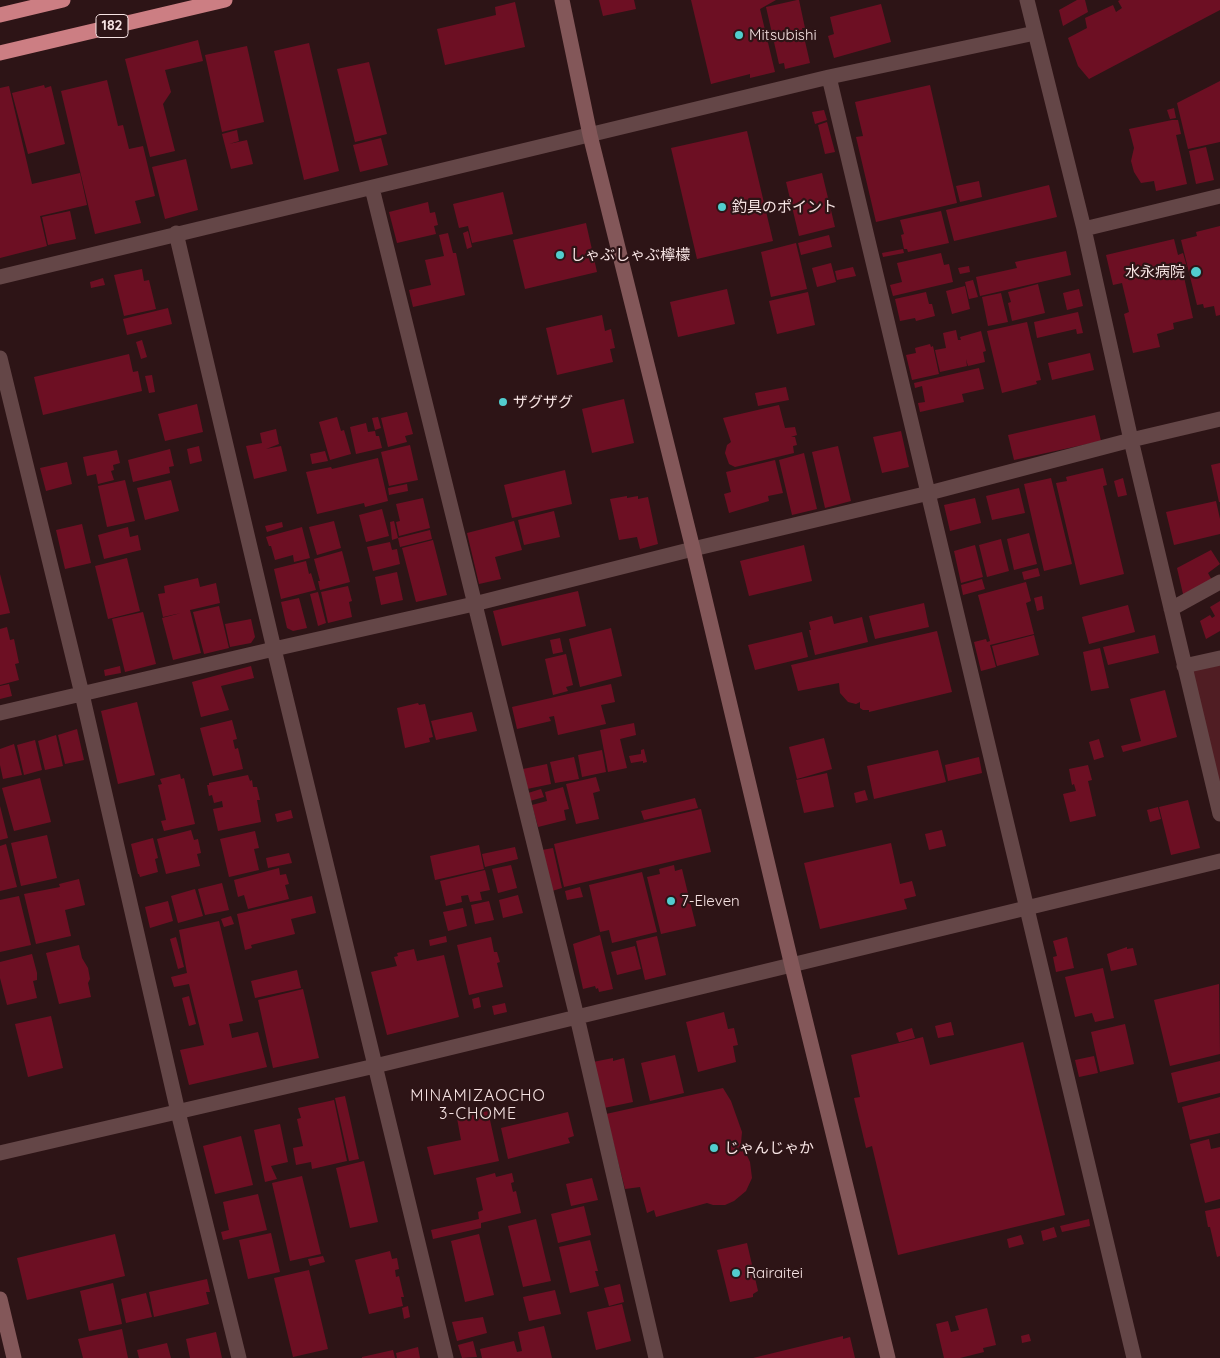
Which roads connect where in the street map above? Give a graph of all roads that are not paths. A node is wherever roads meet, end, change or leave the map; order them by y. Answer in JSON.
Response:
{"nodes":[{"id":1,"x":63,"y":0,"type":"edge"},
{"id":2,"x":225,"y":0,"type":"edge"},
{"id":3,"x":562,"y":0,"type":"edge"},
{"id":4,"x":1027,"y":0,"type":"edge"},
{"id":5,"x":0,"y":15,"type":"edge"},
{"id":6,"x":1035,"y":33,"type":"junction"},
{"id":7,"x":0,"y":53,"type":"edge"},
{"id":8,"x":829,"y":78,"type":"junction"},
{"id":9,"x":590,"y":135,"type":"junction"},
{"id":10,"x":372,"y":188,"type":"junction"},
{"id":11,"x":1220,"y":196,"type":"edge"},
{"id":12,"x":1084,"y":229,"type":"junction"},
{"id":13,"x":176,"y":233,"type":"junction"},
{"id":14,"x":0,"y":277,"type":"edge"},
{"id":15,"x":0,"y":358,"type":"edge"},
{"id":16,"x":1220,"y":419,"type":"edge"},
{"id":17,"x":1131,"y":440,"type":"junction"},
{"id":18,"x":929,"y":493,"type":"junction"},
{"id":19,"x":693,"y":549,"type":"junction"},
{"id":20,"x":1220,"y":582,"type":"edge"},
{"id":21,"x":474,"y":604,"type":"junction"},
{"id":22,"x":1171,"y":608,"type":"junction"},
{"id":23,"x":274,"y":649,"type":"junction"},
{"id":24,"x":1220,"y":658,"type":"edge"},
{"id":25,"x":1184,"y":666,"type":"junction"},
{"id":26,"x":82,"y":694,"type":"junction"},
{"id":27,"x":0,"y":713,"type":"edge"},
{"id":28,"x":1220,"y":814,"type":"edge"},
{"id":29,"x":1220,"y":861,"type":"edge"},
{"id":30,"x":1028,"y":908,"type":"junction"},
{"id":31,"x":792,"y":966,"type":"junction"},
{"id":32,"x":577,"y":1018,"type":"junction"},
{"id":33,"x":375,"y":1066,"type":"junction"},
{"id":34,"x":178,"y":1112,"type":"junction"},
{"id":35,"x":0,"y":1153,"type":"edge"},
{"id":36,"x":0,"y":1299,"type":"edge"},
{"id":37,"x":14,"y":1358,"type":"edge"},
{"id":38,"x":239,"y":1358,"type":"edge"},
{"id":39,"x":446,"y":1358,"type":"edge"},
{"id":40,"x":656,"y":1358,"type":"edge"},
{"id":41,"x":888,"y":1358,"type":"edge"},
{"id":42,"x":1134,"y":1358,"type":"edge"}],
"edges":[{"from":1,"to":5,"type":"highway"},
{"from":2,"to":7,"type":"highway","number":"182"},
{"from":3,"to":9,"type":"street"},
{"from":4,"to":6,"type":"street"},
{"from":6,"to":8,"type":"street"},
{"from":6,"to":12,"type":"street"},
{"from":8,"to":9,"type":"street"},
{"from":8,"to":18,"type":"street"},
{"from":9,"to":10,"type":"street"},
{"from":9,"to":19,"type":"street"},
{"from":10,"to":13,"type":"street"},
{"from":10,"to":21,"type":"street"},
{"from":11,"to":12,"type":"street"},
{"from":12,"to":17,"type":"street"},
{"from":13,"to":14,"type":"street"},
{"from":13,"to":23,"type":"street"},
{"from":15,"to":26,"type":"street"},
{"from":16,"to":17,"type":"street"},
{"from":17,"to":18,"type":"street"},
{"from":17,"to":22,"type":"street"},
{"from":18,"to":19,"type":"street"},
{"from":18,"to":30,"type":"street"},
{"from":19,"to":21,"type":"street"},
{"from":19,"to":31,"type":"street"},
{"from":20,"to":22,"type":"street"},
{"from":21,"to":23,"type":"street"},
{"from":21,"to":32,"type":"street"},
{"from":22,"to":25,"type":"street"},
{"from":23,"to":26,"type":"street"},
{"from":23,"to":33,"type":"street"},
{"from":24,"to":25,"type":"street"},
{"from":25,"to":28,"type":"street"},
{"from":26,"to":27,"type":"street"},
{"from":26,"to":34,"type":"street"},
{"from":29,"to":30,"type":"street"},
{"from":30,"to":31,"type":"street"},
{"from":30,"to":42,"type":"street"},
{"from":31,"to":32,"type":"street"},
{"from":31,"to":41,"type":"street"},
{"from":32,"to":33,"type":"street"},
{"from":32,"to":40,"type":"street"},
{"from":33,"to":34,"type":"street"},
{"from":33,"to":39,"type":"street"},
{"from":34,"to":35,"type":"street"},
{"from":34,"to":38,"type":"street"},
{"from":36,"to":37,"type":"street"}]}
